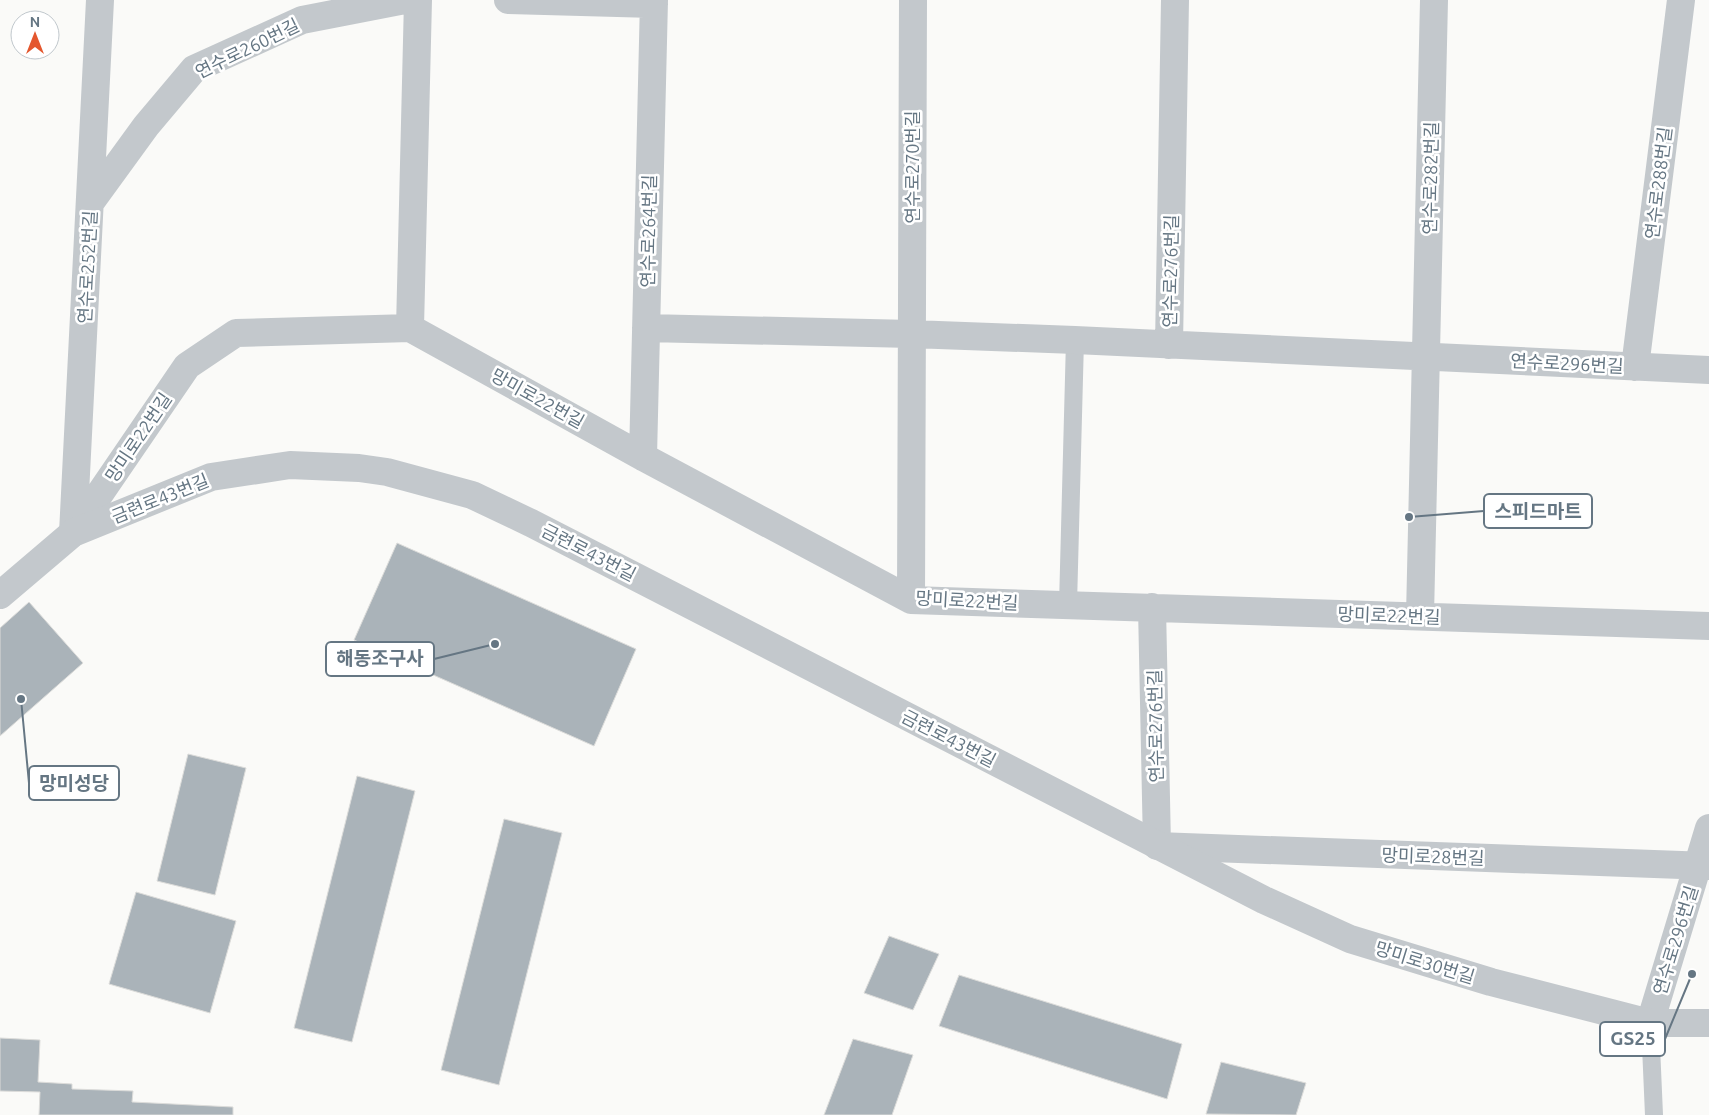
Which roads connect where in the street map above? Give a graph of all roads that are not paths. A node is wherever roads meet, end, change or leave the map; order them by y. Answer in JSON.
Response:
{"nodes":[{"id":1,"x":100,"y":0,"type":"edge"},
{"id":2,"x":405,"y":0,"type":"edge"},
{"id":3,"x":418,"y":0,"type":"edge"},
{"id":4,"x":508,"y":0,"type":"edge"},
{"id":5,"x":913,"y":0,"type":"edge"},
{"id":6,"x":1175,"y":0,"type":"edge"},
{"id":7,"x":1434,"y":0,"type":"edge"},
{"id":8,"x":1681,"y":0,"type":"edge"},
{"id":9,"x":654,"y":2,"type":"edge"},
{"id":10,"x":90,"y":203,"type":"junction"},
{"id":11,"x":410,"y":328,"type":"junction"},
{"id":12,"x":646,"y":328,"type":"junction"},
{"id":13,"x":912,"y":334,"type":"junction"},
{"id":14,"x":1075,"y":340,"type":"junction"},
{"id":15,"x":1169,"y":345,"type":"junction"},
{"id":16,"x":1426,"y":356,"type":"junction"},
{"id":17,"x":1635,"y":367,"type":"junction"},
{"id":18,"x":1709,"y":370,"type":"edge"},
{"id":19,"x":643,"y":457,"type":"junction"},
{"id":20,"x":73,"y":533,"type":"junction"},
{"id":21,"x":0,"y":595,"type":"edge"},
{"id":22,"x":911,"y":600,"type":"junction"},
{"id":23,"x":1068,"y":605,"type":"junction"},
{"id":24,"x":1152,"y":607,"type":"junction"},
{"id":25,"x":1420,"y":616,"type":"junction"},
{"id":26,"x":1709,"y":626,"type":"edge"},
{"id":27,"x":1709,"y":828,"type":"edge"},
{"id":28,"x":1157,"y":846,"type":"junction"},
{"id":29,"x":1703,"y":866,"type":"edge"},
{"id":30,"x":1650,"y":1023,"type":"junction"},
{"id":31,"x":1709,"y":1023,"type":"edge"},
{"id":32,"x":1654,"y":1115,"type":"edge"}],
"edges":[{"from":1,"to":10,"type":"street","name":"연수로252번길"},
{"from":2,"to":10,"type":"street","name":"연수로260번길"},
{"from":3,"to":11,"type":"street"},
{"from":4,"to":9,"type":"street","name":"연수로264번길"},
{"from":5,"to":13,"type":"street","name":"연수로270번길"},
{"from":6,"to":15,"type":"street","name":"연수로276번길"},
{"from":7,"to":16,"type":"street","name":"연수로282번길"},
{"from":8,"to":17,"type":"street","name":"연수로288번길"},
{"from":9,"to":12,"type":"street","name":"연수로264번길"},
{"from":10,"to":20,"type":"street","name":"연수로252번길"},
{"from":11,"to":19,"type":"street","name":"망미로22번길"},
{"from":11,"to":20,"type":"street","name":"망미로22번길"},
{"from":12,"to":13,"type":"street"},
{"from":12,"to":19,"type":"street","name":"연수로264번길"},
{"from":13,"to":14,"type":"street","name":"연수로276번길"},
{"from":13,"to":22,"type":"street","name":"연수로270번길"},
{"from":14,"to":15,"type":"street","name":"연수로276번길"},
{"from":14,"to":23,"type":"lane"},
{"from":15,"to":16,"type":"street"},
{"from":16,"to":17,"type":"street","name":"연수로296번길"},
{"from":16,"to":25,"type":"street","name":"연수로282번길"},
{"from":17,"to":18,"type":"street","name":"연수로296번길"},
{"from":19,"to":22,"type":"street","name":"망미로22번길"},
{"from":20,"to":21,"type":"street","name":"금련로43번길"},
{"from":20,"to":28,"type":"street","name":"금련로43번길"},
{"from":22,"to":23,"type":"street","name":"망미로22번길"},
{"from":23,"to":24,"type":"street","name":"망미로22번길"},
{"from":24,"to":25,"type":"street","name":"망미로22번길"},
{"from":24,"to":28,"type":"street","name":"연수로276번길"},
{"from":25,"to":26,"type":"street","name":"망미로22번길"},
{"from":27,"to":29,"type":"street","name":"연수로296번길"},
{"from":28,"to":29,"type":"street","name":"망미로28번길"},
{"from":28,"to":30,"type":"street","name":"망미로30번길"},
{"from":29,"to":30,"type":"street","name":"연수로296번길"},
{"from":30,"to":31,"type":"street","name":"망미로30번길"},
{"from":30,"to":32,"type":"lane"}]}
